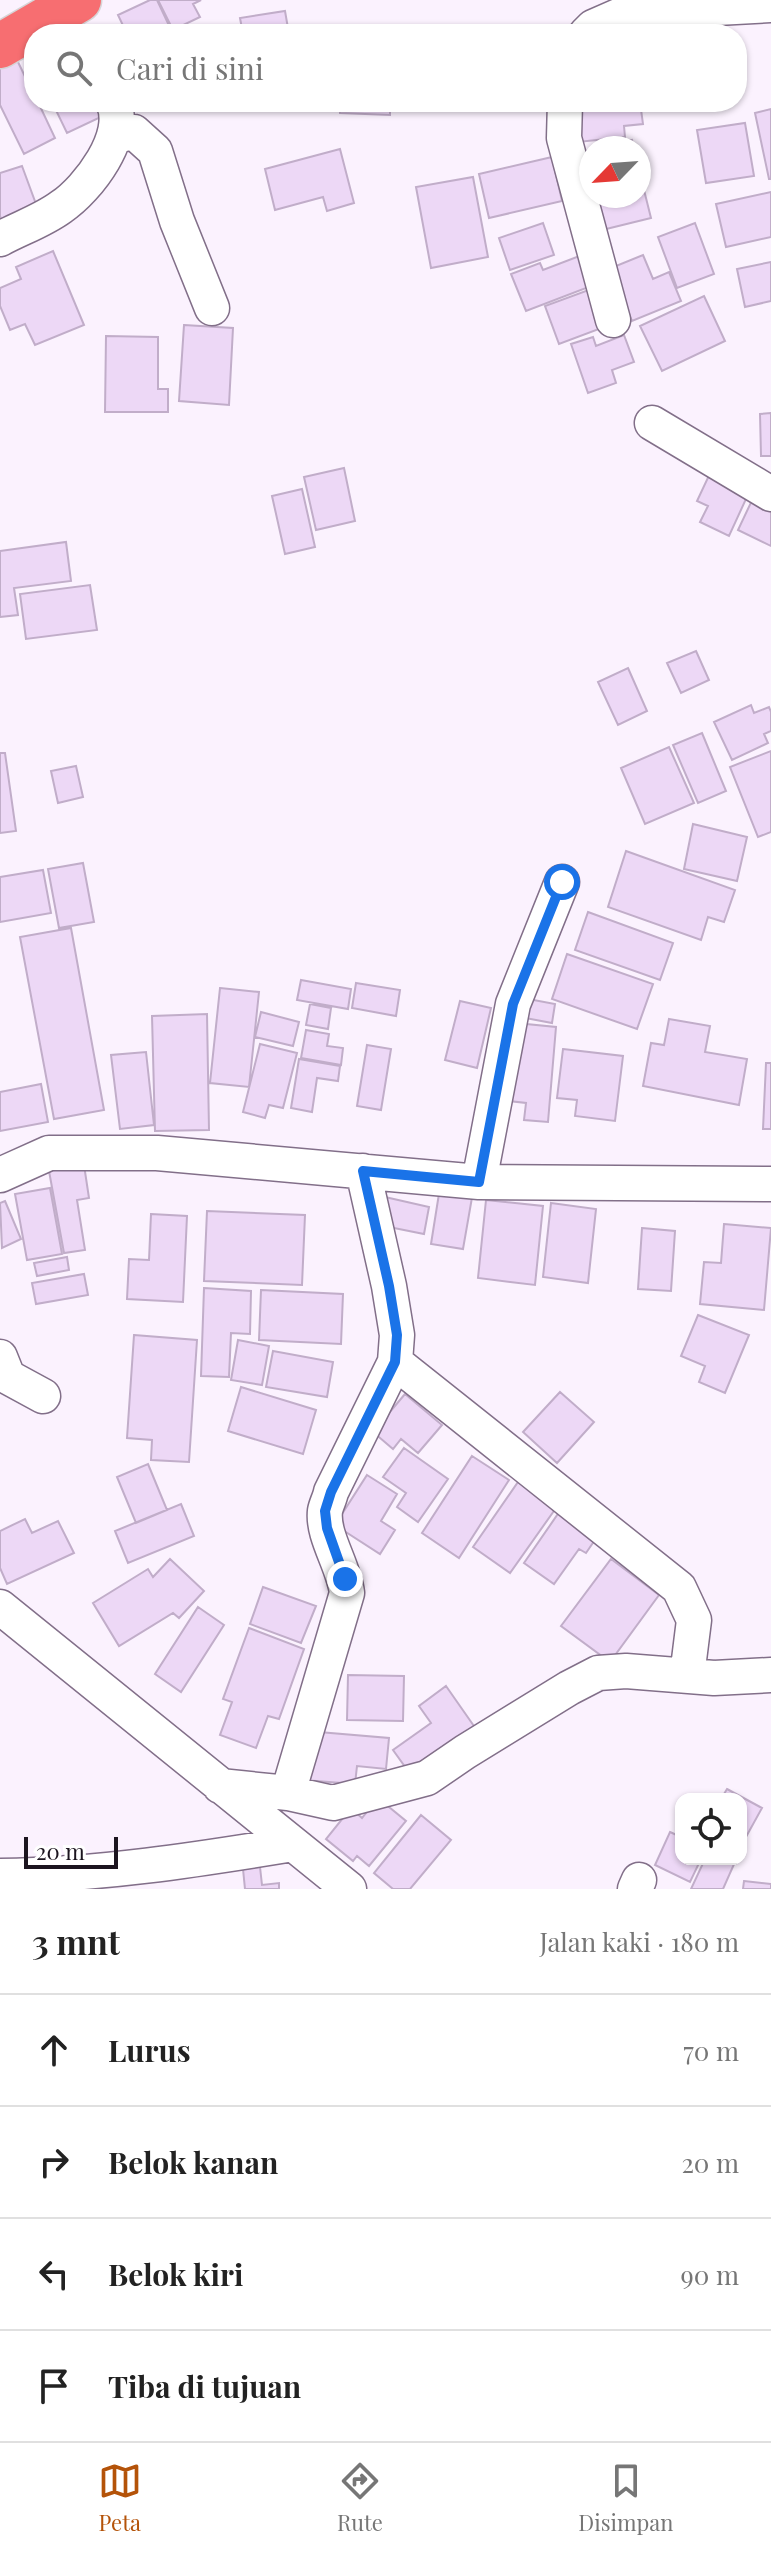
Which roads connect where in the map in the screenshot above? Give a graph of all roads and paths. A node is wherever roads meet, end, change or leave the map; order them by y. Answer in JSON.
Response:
{"nodes":[{"id":1,"x":771,"y":5,"type":"edge"},
{"id":2,"x":624,"y":6,"type":"edge"},
{"id":3,"x":75,"y":14,"type":"edge"},
{"id":4,"x":52,"y":24,"type":"edge"},
{"id":5,"x":597,"y":24,"type":"edge"},
{"id":6,"x":24,"y":36,"type":"edge"},
{"id":7,"x":0,"y":46,"type":"edge"},
{"id":8,"x":117,"y":112,"type":"edge"},
{"id":9,"x":565,"y":112,"type":"edge"},
{"id":10,"x":116,"y":136,"type":"junction"},
{"id":11,"x":0,"y":239,"type":"edge"},
{"id":12,"x":212,"y":308,"type":"dead end"},
{"id":13,"x":613,"y":320,"type":"dead end"},
{"id":14,"x":652,"y":423,"type":"dead end"},
{"id":15,"x":771,"y":494,"type":"edge"},
{"id":16,"x":562,"y":882,"type":"dead end"},
{"id":17,"x":363,"y":1171,"type":"junction"},
{"id":18,"x":0,"y":1175,"type":"edge"},
{"id":19,"x":479,"y":1182,"type":"junction"},
{"id":20,"x":771,"y":1184,"type":"edge"},
{"id":21,"x":0,"y":1357,"type":"edge"},
{"id":22,"x":395,"y":1362,"type":"junction"},
{"id":23,"x":43,"y":1396,"type":"dead end"},
{"id":24,"x":0,"y":1607,"type":"edge"},
{"id":25,"x":771,"y":1675,"type":"edge"},
{"id":26,"x":687,"y":1676,"type":"junction"},
{"id":27,"x":220,"y":1786,"type":"junction"},
{"id":28,"x":288,"y":1793,"type":"junction"},
{"id":29,"x":293,"y":1844,"type":"junction"},
{"id":30,"x":0,"y":1876,"type":"edge"},
{"id":31,"x":55,"y":1882,"type":"edge"},
{"id":32,"x":347,"y":1888,"type":"edge"}],
"edges":[{"from":1,"to":2,"type":"street"},
{"from":2,"to":5,"type":"street"},
{"from":3,"to":4,"type":"highway"},
{"from":6,"to":7,"type":"highway"},
{"from":8,"to":10,"type":"street"},
{"from":9,"to":13,"type":"street"},
{"from":10,"to":11,"type":"street"},
{"from":10,"to":12,"type":"street"},
{"from":14,"to":15,"type":"street"},
{"from":16,"to":19,"type":"street"},
{"from":17,"to":18,"type":"street"},
{"from":17,"to":19,"type":"street"},
{"from":17,"to":22,"type":"street"},
{"from":19,"to":20,"type":"street"},
{"from":21,"to":23,"type":"street"},
{"from":22,"to":26,"type":"street"},
{"from":22,"to":28,"type":"street"},
{"from":24,"to":27,"type":"street"},
{"from":25,"to":26,"type":"street"},
{"from":26,"to":28,"type":"street"},
{"from":27,"to":28,"type":"street"},
{"from":27,"to":29,"type":"street"},
{"from":29,"to":31,"type":"street"},
{"from":29,"to":32,"type":"street"},
{"from":30,"to":31,"type":"street"}]}
